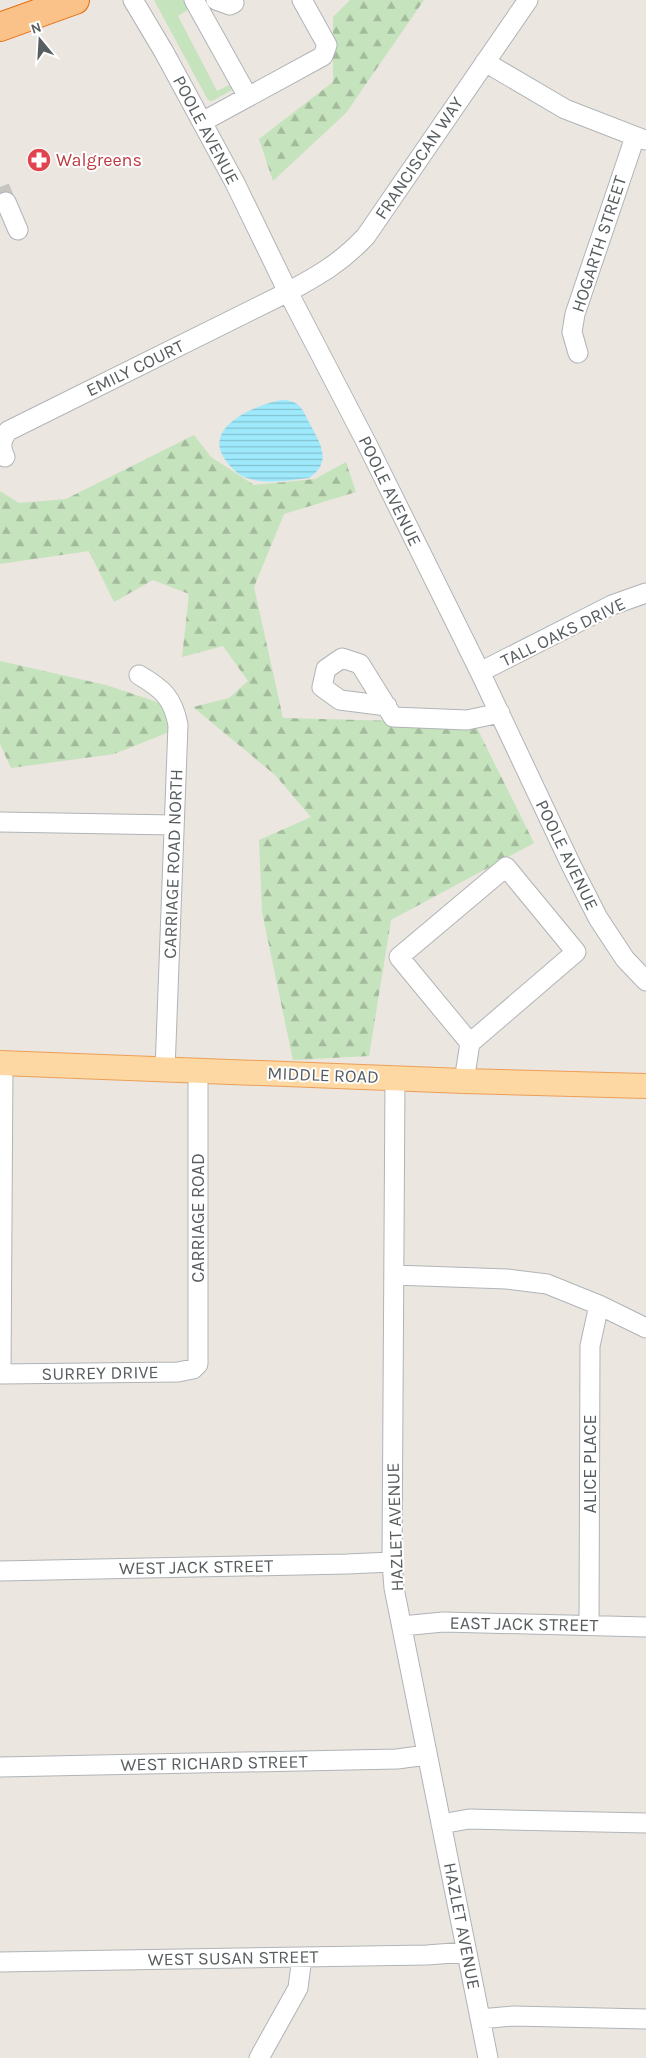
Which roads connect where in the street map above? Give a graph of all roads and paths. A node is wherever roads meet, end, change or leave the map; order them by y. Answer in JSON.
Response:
{"nodes":[{"id":1,"x":75,"y":0,"type":"edge"},
{"id":2,"x":132,"y":0,"type":"edge"},
{"id":3,"x":302,"y":0,"type":"edge"},
{"id":4,"x":528,"y":0,"type":"edge"},
{"id":5,"x":211,"y":2,"type":"edge"},
{"id":6,"x":0,"y":27,"type":"edge"},
{"id":7,"x":485,"y":62,"type":"junction"},
{"id":8,"x":248,"y":97,"type":"junction"},
{"id":9,"x":202,"y":122,"type":"junction"},
{"id":10,"x":640,"y":139,"type":"edge"},
{"id":11,"x":3,"y":208,"type":"tunnel mouth"},
{"id":12,"x":18,"y":230,"type":"dead end"},
{"id":13,"x":288,"y":292,"type":"junction"},
{"id":14,"x":578,"y":353,"type":"dead end"},
{"id":15,"x":5,"y":457,"type":"dead end"},
{"id":16,"x":646,"y":593,"type":"edge"},
{"id":17,"x":480,"y":672,"type":"junction"},
{"id":18,"x":140,"y":676,"type":"dead end"},
{"id":19,"x":387,"y":706,"type":"dead end"},
{"id":20,"x":500,"y":713,"type":"junction"},
{"id":21,"x":0,"y":822,"type":"edge"},
{"id":22,"x":174,"y":826,"type":"junction"},
{"id":23,"x":646,"y":980,"type":"edge"},
{"id":24,"x":470,"y":1044,"type":"junction"},
{"id":25,"x":2,"y":1063,"type":"edge"},
{"id":26,"x":164,"y":1070,"type":"junction"},
{"id":27,"x":198,"y":1071,"type":"junction"},
{"id":28,"x":646,"y":1072,"type":"edge"},
{"id":29,"x":395,"y":1078,"type":"junction"},
{"id":30,"x":464,"y":1081,"type":"junction"},
{"id":31,"x":603,"y":1084,"type":"junction"},
{"id":32,"x":646,"y":1086,"type":"edge"},
{"id":33,"x":394,"y":1275,"type":"junction"},
{"id":34,"x":599,"y":1305,"type":"junction"},
{"id":35,"x":646,"y":1328,"type":"edge"},
{"id":36,"x":198,"y":1364,"type":"joint"},
{"id":37,"x":1,"y":1374,"type":"edge"},
{"id":38,"x":392,"y":1562,"type":"junction"},
{"id":39,"x":0,"y":1571,"type":"edge"},
{"id":40,"x":588,"y":1625,"type":"junction"},
{"id":41,"x":402,"y":1626,"type":"junction"},
{"id":42,"x":646,"y":1626,"type":"edge"},
{"id":43,"x":427,"y":1756,"type":"junction"},
{"id":44,"x":0,"y":1767,"type":"edge"},
{"id":45,"x":646,"y":1823,"type":"edge"},
{"id":46,"x":441,"y":1824,"type":"junction"},
{"id":47,"x":466,"y":1952,"type":"junction"},
{"id":48,"x":302,"y":1957,"type":"junction"},
{"id":49,"x":0,"y":1962,"type":"edge"},
{"id":50,"x":480,"y":2019,"type":"junction"},
{"id":51,"x":646,"y":2019,"type":"edge"},
{"id":52,"x":259,"y":2058,"type":"edge"},
{"id":53,"x":488,"y":2058,"type":"edge"}],
"edges":[{"from":1,"to":6,"type":"highway"},
{"from":2,"to":9,"type":"street","name":"POOLE AVENUE"},
{"from":3,"to":8,"type":"street"},
{"from":4,"to":7,"type":"street","name":"FRANCISCAN WAY"},
{"from":5,"to":8,"type":"street"},
{"from":7,"to":10,"type":"street"},
{"from":7,"to":13,"type":"street","name":"FRANCISCAN WAY"},
{"from":8,"to":9,"type":"street"},
{"from":9,"to":13,"type":"street","name":"POOLE AVENUE"},
{"from":10,"to":14,"type":"street","name":"HOGARTH STREET"},
{"from":11,"to":12,"type":"street"},
{"from":13,"to":15,"type":"street","name":"EMILY COURT"},
{"from":13,"to":17,"type":"street","name":"POOLE AVENUE"},
{"from":16,"to":17,"type":"street","name":"TALL OAKS DRIVE"},
{"from":17,"to":20,"type":"street","name":"POOLE AVENUE"},
{"from":18,"to":22,"type":"street","name":"CARRIAGE ROAD NORTH"},
{"from":19,"to":20,"type":"street"},
{"from":20,"to":23,"type":"street","name":"POOLE AVENUE"},
{"from":21,"to":22,"type":"street"},
{"from":22,"to":26,"type":"street","name":"CARRIAGE ROAD NORTH"},
{"from":24,"to":24,"type":"street"},
{"from":24,"to":30,"type":"street"},
{"from":25,"to":26,"type":"main road","name":"MIDDLE ROAD"},
{"from":25,"to":37,"type":"street"},
{"from":26,"to":27,"type":"main road","name":"MIDDLE ROAD"},
{"from":27,"to":29,"type":"main road","name":"MIDDLE ROAD"},
{"from":27,"to":36,"type":"street","name":"CARRIAGE ROAD"},
{"from":28,"to":31,"type":"main road"},
{"from":29,"to":30,"type":"main road","name":"MIDDLE ROAD"},
{"from":29,"to":33,"type":"street","name":"HAZLET AVENUE"},
{"from":30,"to":31,"type":"main road","name":"MIDDLE ROAD"},
{"from":31,"to":32,"type":"main road","name":"MIDDLE ROAD"},
{"from":33,"to":34,"type":"street"},
{"from":33,"to":38,"type":"street","name":"HAZLET AVENUE"},
{"from":34,"to":35,"type":"street"},
{"from":34,"to":40,"type":"street","name":"ALICE PLACE"},
{"from":36,"to":37,"type":"street","name":"SURREY DRIVE"},
{"from":38,"to":39,"type":"street","name":"WEST JACK STREET"},
{"from":38,"to":41,"type":"street","name":"HAZLET AVENUE"},
{"from":40,"to":41,"type":"street","name":"EAST JACK STREET"},
{"from":40,"to":42,"type":"street","name":"EAST JACK STREET"},
{"from":41,"to":43,"type":"street","name":"HAZLET AVENUE"},
{"from":43,"to":44,"type":"street","name":"WEST RICHARD STREET"},
{"from":43,"to":46,"type":"street","name":"HAZLET AVENUE"},
{"from":45,"to":46,"type":"street"},
{"from":46,"to":47,"type":"street","name":"HAZLET AVENUE"},
{"from":47,"to":48,"type":"street","name":"WEST SUSAN STREET"},
{"from":47,"to":50,"type":"street","name":"HAZLET AVENUE"},
{"from":48,"to":49,"type":"street","name":"WEST SUSAN STREET"},
{"from":48,"to":52,"type":"street"},
{"from":50,"to":51,"type":"street"},
{"from":50,"to":53,"type":"street","name":"HAZLET AVENUE"}]}
